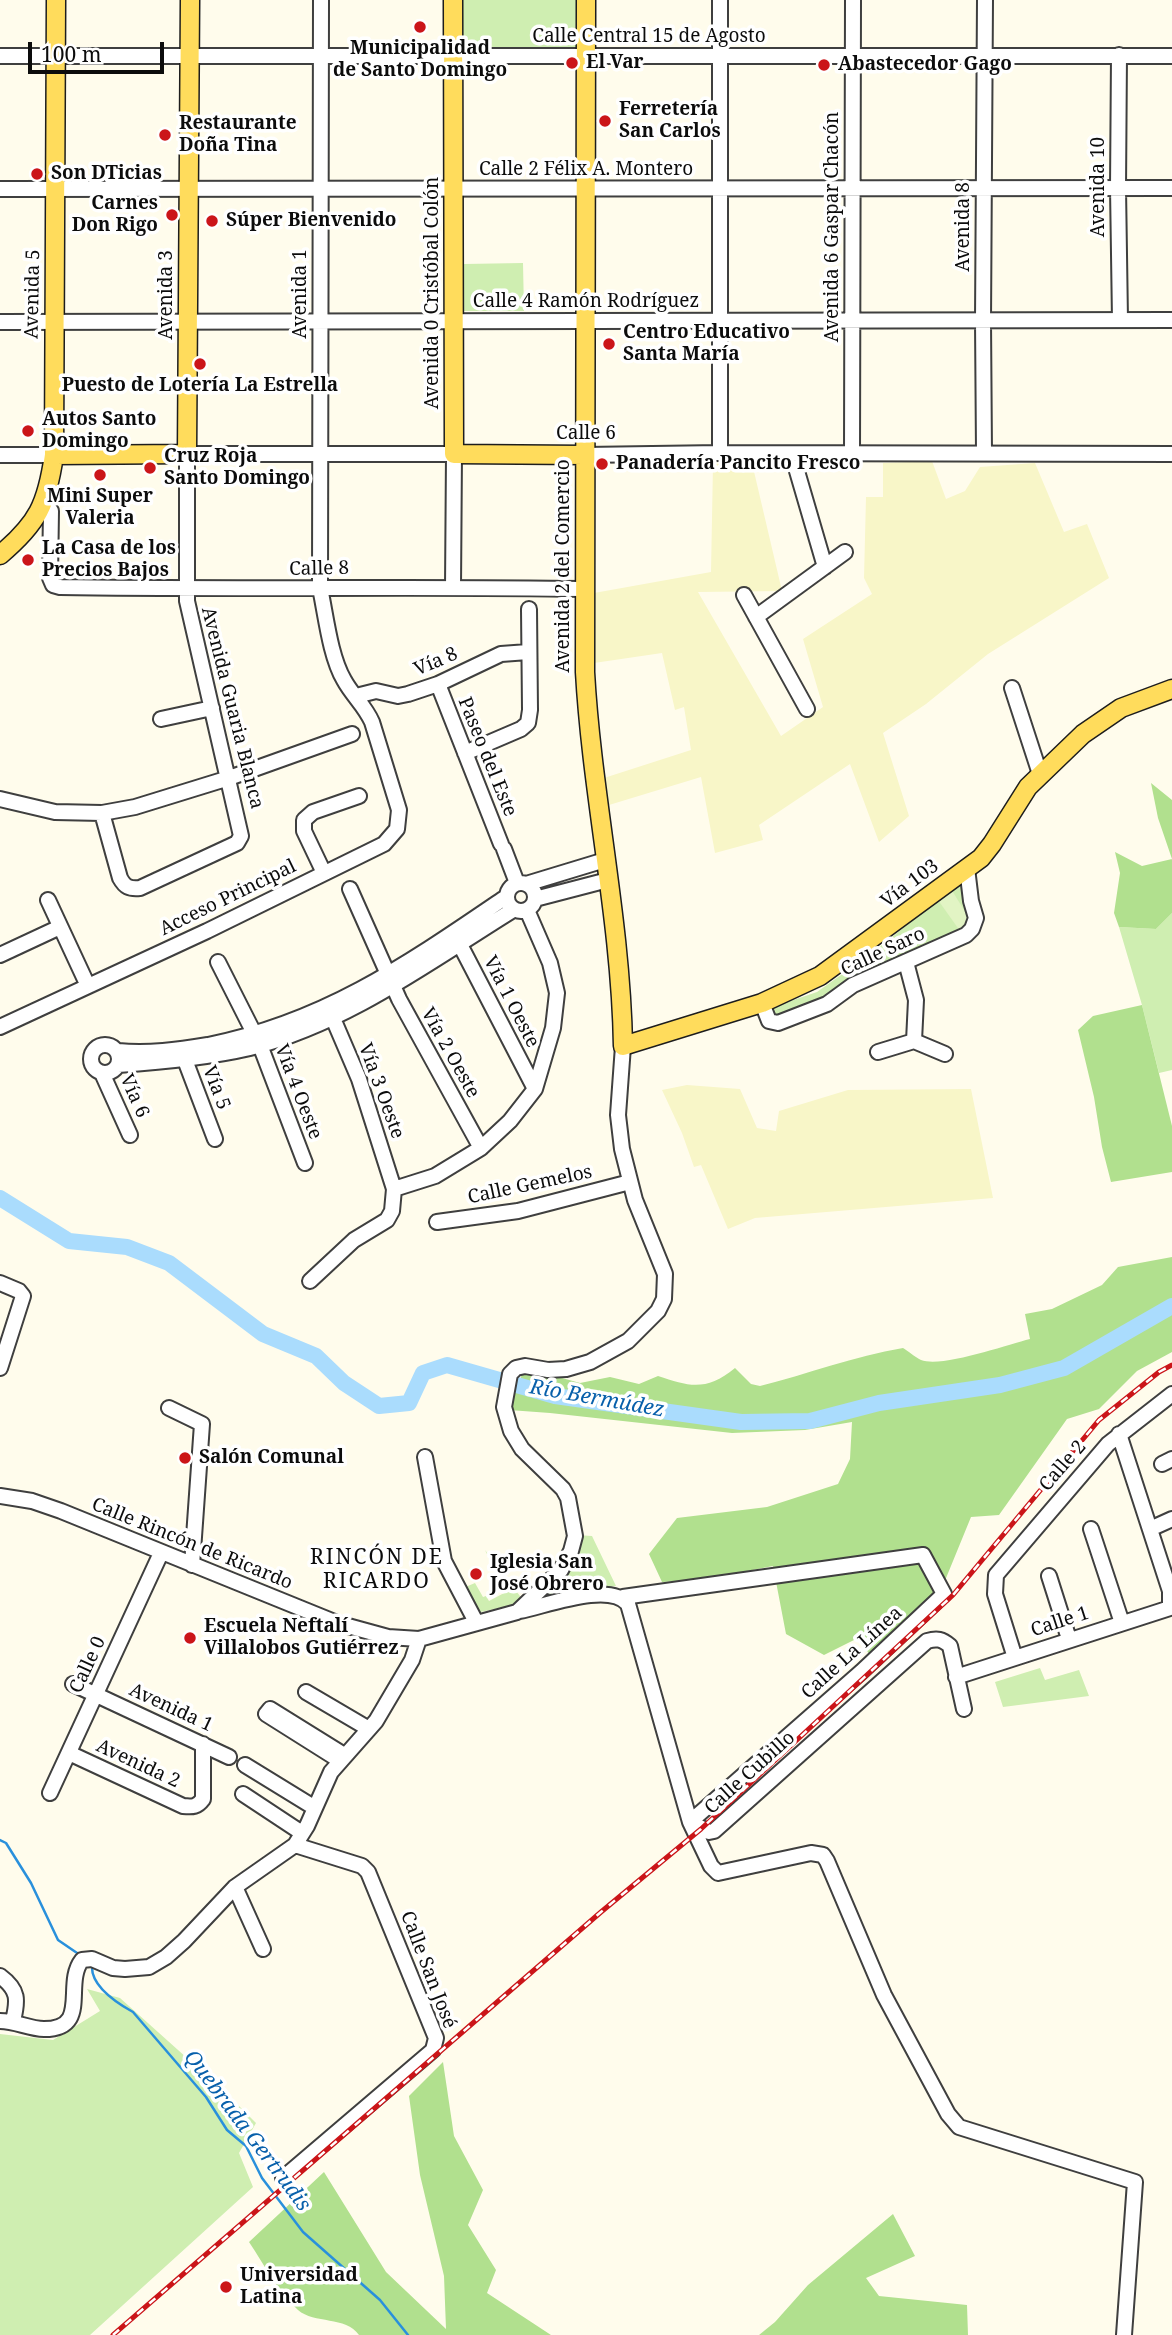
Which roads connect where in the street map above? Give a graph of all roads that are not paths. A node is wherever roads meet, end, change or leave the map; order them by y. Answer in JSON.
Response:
{"nodes":[{"id":1,"x":56,"y":0,"type":"edge"},
{"id":2,"x":190,"y":0,"type":"edge"},
{"id":3,"x":321,"y":0,"type":"edge"},
{"id":4,"x":453,"y":0,"type":"edge"},
{"id":5,"x":586,"y":0,"type":"edge"},
{"id":6,"x":720,"y":0,"type":"edge"},
{"id":7,"x":853,"y":0,"type":"edge"},
{"id":8,"x":985,"y":0,"type":"edge"},
{"id":9,"x":56,"y":55,"type":"junction"},
{"id":10,"x":1119,"y":55,"type":"junction"},
{"id":11,"x":0,"y":56,"type":"edge"},
{"id":12,"x":320,"y":56,"type":"junction"},
{"id":13,"x":454,"y":56,"type":"junction"},
{"id":14,"x":586,"y":56,"type":"junction"},
{"id":15,"x":720,"y":56,"type":"junction"},
{"id":16,"x":1172,"y":56,"type":"edge"},
{"id":17,"x":190,"y":57,"type":"junction"},
{"id":18,"x":853,"y":57,"type":"junction"},
{"id":19,"x":985,"y":57,"type":"junction"},
{"id":20,"x":0,"y":188,"type":"edge"},
{"id":21,"x":1118,"y":188,"type":"junction"},
{"id":22,"x":1172,"y":188,"type":"edge"},
{"id":23,"x":55,"y":189,"type":"junction"},
{"id":24,"x":187,"y":189,"type":"junction"},
{"id":25,"x":320,"y":189,"type":"junction"},
{"id":26,"x":454,"y":189,"type":"junction"},
{"id":27,"x":585,"y":189,"type":"junction"},
{"id":28,"x":720,"y":189,"type":"junction"},
{"id":29,"x":983,"y":189,"type":"junction"},
{"id":30,"x":852,"y":190,"type":"junction"},
{"id":31,"x":320,"y":320,"type":"junction"},
{"id":32,"x":1120,"y":320,"type":"junction"},
{"id":33,"x":1172,"y":320,"type":"edge"},
{"id":34,"x":454,"y":321,"type":"junction"},
{"id":35,"x":585,"y":321,"type":"junction"},
{"id":36,"x":719,"y":321,"type":"junction"},
{"id":37,"x":983,"y":321,"type":"junction"},
{"id":38,"x":0,"y":322,"type":"edge"},
{"id":39,"x":54,"y":322,"type":"junction"},
{"id":40,"x":188,"y":322,"type":"junction"},
{"id":41,"x":853,"y":322,"type":"junction"},
{"id":42,"x":318,"y":452,"type":"junction"},
{"id":43,"x":720,"y":453,"type":"junction"},
{"id":44,"x":984,"y":453,"type":"junction"},
{"id":45,"x":187,"y":454,"type":"junction"},
{"id":46,"x":454,"y":454,"type":"junction"},
{"id":47,"x":792,"y":454,"type":"junction"},
{"id":48,"x":852,"y":454,"type":"junction"},
{"id":49,"x":1172,"y":454,"type":"edge"},
{"id":50,"x":0,"y":455,"type":"edge"},
{"id":51,"x":54,"y":455,"type":"junction"},
{"id":52,"x":585,"y":455,"type":"junction"},
{"id":53,"x":44,"y":503,"type":"junction"},
{"id":54,"x":845,"y":552,"type":"dead end"},
{"id":55,"x":0,"y":555,"type":"edge"},
{"id":56,"x":825,"y":566,"type":"junction"},
{"id":57,"x":53,"y":585,"type":"joint"},
{"id":58,"x":453,"y":587,"type":"junction"},
{"id":59,"x":320,"y":588,"type":"junction"},
{"id":60,"x":186,"y":589,"type":"junction"},
{"id":61,"x":586,"y":589,"type":"junction"},
{"id":62,"x":744,"y":595,"type":"dead end"},
{"id":63,"x":529,"y":609,"type":"dead end"},
{"id":64,"x":756,"y":617,"type":"junction"},
{"id":65,"x":528,"y":652,"type":"junction"},
{"id":66,"x":438,"y":684,"type":"junction"},
{"id":67,"x":1013,"y":688,"type":"dead end"},
{"id":68,"x":1172,"y":690,"type":"edge"},
{"id":69,"x":356,"y":696,"type":"junction"},
{"id":70,"x":212,"y":708,"type":"junction"},
{"id":71,"x":807,"y":709,"type":"dead end"},
{"id":72,"x":160,"y":719,"type":"dead end"},
{"id":73,"x":352,"y":734,"type":"dead end"},
{"id":74,"x":465,"y":753,"type":"junction"},
{"id":75,"x":1040,"y":774,"type":"junction"},
{"id":76,"x":229,"y":778,"type":"junction"},
{"id":77,"x":359,"y":796,"type":"dead end"},
{"id":78,"x":0,"y":799,"type":"edge"},
{"id":79,"x":102,"y":813,"type":"junction"},
{"id":80,"x":605,"y":860,"type":"junction"},
{"id":81,"x":967,"y":868,"type":"junction"},
{"id":82,"x":324,"y":873,"type":"junction"},
{"id":83,"x":608,"y":880,"type":"junction"},
{"id":84,"x":521,"y":884,"type":"junction"},
{"id":85,"x":350,"y":889,"type":"dead end"},
{"id":86,"x":48,"y":900,"type":"dead end"},
{"id":87,"x":520,"y":904,"type":"junction"},
{"id":88,"x":60,"y":927,"type":"junction"},
{"id":89,"x":456,"y":938,"type":"junction"},
{"id":90,"x":0,"y":955,"type":"edge"},
{"id":91,"x":218,"y":962,"type":"dead end"},
{"id":92,"x":905,"y":962,"type":"junction"},
{"id":93,"x":391,"y":981,"type":"junction"},
{"id":94,"x":88,"y":986,"type":"junction"},
{"id":95,"x":762,"y":1003,"type":"junction"},
{"id":96,"x":331,"y":1012,"type":"junction"},
{"id":97,"x":0,"y":1027,"type":"edge"},
{"id":98,"x":257,"y":1040,"type":"junction"},
{"id":99,"x":914,"y":1041,"type":"junction"},
{"id":100,"x":623,"y":1046,"type":"junction"},
{"id":101,"x":878,"y":1052,"type":"dead end"},
{"id":102,"x":945,"y":1054,"type":"dead end"},
{"id":103,"x":184,"y":1055,"type":"junction"},
{"id":104,"x":118,"y":1058,"type":"junction"},
{"id":105,"x":102,"y":1073,"type":"junction"},
{"id":106,"x":535,"y":1089,"type":"junction"},
{"id":107,"x":130,"y":1135,"type":"dead end"},
{"id":108,"x":215,"y":1139,"type":"dead end"},
{"id":109,"x":481,"y":1148,"type":"junction"},
{"id":110,"x":304,"y":1163,"type":"dead end"},
{"id":111,"x":630,"y":1182,"type":"junction"},
{"id":112,"x":394,"y":1189,"type":"junction"},
{"id":113,"x":437,"y":1222,"type":"dead end"},
{"id":114,"x":310,"y":1281,"type":"dead end"},
{"id":115,"x":0,"y":1283,"type":"edge"},
{"id":116,"x":4,"y":1341,"type":"edge"},
{"id":117,"x":0,"y":1368,"type":"edge"},
{"id":118,"x":1172,"y":1394,"type":"edge"},
{"id":119,"x":169,"y":1408,"type":"dead end"},
{"id":120,"x":1119,"y":1434,"type":"junction"},
{"id":121,"x":425,"y":1457,"type":"dead end"},
{"id":122,"x":0,"y":1496,"type":"edge"},
{"id":123,"x":1172,"y":1519,"type":"edge"},
{"id":124,"x":1091,"y":1529,"type":"dead end"},
{"id":125,"x":1150,"y":1529,"type":"junction"},
{"id":126,"x":161,"y":1553,"type":"junction"},
{"id":127,"x":192,"y":1565,"type":"junction"},
{"id":128,"x":1049,"y":1576,"type":"dead end"},
{"id":129,"x":623,"y":1597,"type":"junction"},
{"id":130,"x":1171,"y":1601,"type":"edge"},
{"id":131,"x":517,"y":1612,"type":"junction"},
{"id":132,"x":476,"y":1622,"type":"junction"},
{"id":133,"x":1122,"y":1623,"type":"junction"},
{"id":134,"x":419,"y":1639,"type":"junction"},
{"id":135,"x":1069,"y":1639,"type":"junction"},
{"id":136,"x":1015,"y":1658,"type":"junction"},
{"id":137,"x":956,"y":1678,"type":"junction"},
{"id":138,"x":73,"y":1684,"type":"dead end"},
{"id":139,"x":306,"y":1692,"type":"dead end"},
{"id":140,"x":96,"y":1694,"type":"junction"},
{"id":141,"x":964,"y":1709,"type":"dead end"},
{"id":142,"x":369,"y":1730,"type":"junction"},
{"id":143,"x":203,"y":1744,"type":"junction"},
{"id":144,"x":69,"y":1753,"type":"junction"},
{"id":145,"x":229,"y":1757,"type":"dead end"},
{"id":146,"x":342,"y":1757,"type":"junction"},
{"id":147,"x":245,"y":1765,"type":"dead end"},
{"id":148,"x":50,"y":1793,"type":"dead end"},
{"id":149,"x":243,"y":1794,"type":"dead end"},
{"id":150,"x":315,"y":1808,"type":"junction"},
{"id":151,"x":690,"y":1822,"type":"junction"},
{"id":152,"x":299,"y":1839,"type":"junction"},
{"id":153,"x":235,"y":1887,"type":"junction"},
{"id":154,"x":263,"y":1949,"type":"dead end"},
{"id":155,"x":0,"y":1976,"type":"edge"},
{"id":156,"x":6,"y":2021,"type":"edge"},
{"id":157,"x":283,"y":2178,"type":"dead end"},
{"id":158,"x":1124,"y":2335,"type":"edge"}],
"edges":[{"from":1,"to":9,"type":"main road","name":"Avenida 5"},
{"from":2,"to":17,"type":"main road","name":"Avenida 3"},
{"from":3,"to":12,"type":"street","name":"Avenida 1"},
{"from":4,"to":13,"type":"main road","name":"Avenida 0 Cristóbal Colón"},
{"from":5,"to":14,"type":"main road","name":"Avenida 2 del Comercio"},
{"from":6,"to":15,"type":"street"},
{"from":7,"to":18,"type":"street","name":"Avenida 6 Gaspar Chacón"},
{"from":8,"to":19,"type":"street","name":"Avenida 8"},
{"from":9,"to":11,"type":"street","name":"Calle Central 15 de Agosto"},
{"from":9,"to":17,"type":"street","name":"Calle Central 15 de Agosto"},
{"from":9,"to":23,"type":"main road","name":"Avenida 5"},
{"from":10,"to":16,"type":"street","name":"Calle Central 15 de Agosto"},
{"from":10,"to":19,"type":"street","name":"Calle Central 15 de Agosto"},
{"from":10,"to":21,"type":"street","name":"Avenida 10"},
{"from":12,"to":13,"type":"street","name":"Calle Central 15 de Agosto"},
{"from":12,"to":17,"type":"street","name":"Calle Central 15 de Agosto"},
{"from":12,"to":25,"type":"street","name":"Avenida 1"},
{"from":13,"to":14,"type":"street","name":"Calle Central 15 de Agosto"},
{"from":13,"to":26,"type":"main road","name":"Avenida 0 Cristóbal Colón"},
{"from":14,"to":15,"type":"street","name":"Calle Central 15 de Agosto"},
{"from":14,"to":27,"type":"main road","name":"Avenida 2 del Comercio"},
{"from":15,"to":18,"type":"street","name":"Calle Central 15 de Agosto"},
{"from":15,"to":28,"type":"street"},
{"from":17,"to":24,"type":"main road","name":"Avenida 3"},
{"from":18,"to":19,"type":"street","name":"Calle Central 15 de Agosto"},
{"from":18,"to":30,"type":"street","name":"Avenida 6 Gaspar Chacón"},
{"from":19,"to":29,"type":"street","name":"Avenida 8"},
{"from":20,"to":23,"type":"street","name":"Calle 2 Félix A. Montero"},
{"from":21,"to":22,"type":"street","name":"Calle 2 Félix A. Montero"},
{"from":21,"to":29,"type":"street","name":"Calle 2 Félix A. Montero"},
{"from":21,"to":32,"type":"street","name":"Avenida 10"},
{"from":23,"to":24,"type":"street","name":"Calle 2 Félix A. Montero"},
{"from":23,"to":39,"type":"main road","name":"Avenida 5"},
{"from":24,"to":25,"type":"street","name":"Calle 2 Félix A. Montero"},
{"from":24,"to":40,"type":"main road","name":"Avenida 3"},
{"from":25,"to":26,"type":"street","name":"Calle 2 Félix A. Montero"},
{"from":25,"to":31,"type":"street","name":"Avenida 1"},
{"from":26,"to":27,"type":"street","name":"Calle 2 Félix A. Montero"},
{"from":26,"to":34,"type":"main road","name":"Avenida 0 Cristóbal Colón"},
{"from":27,"to":28,"type":"street","name":"Calle 2 Félix A. Montero"},
{"from":27,"to":35,"type":"main road","name":"Avenida 2 del Comercio"},
{"from":28,"to":30,"type":"street","name":"Calle 2 Félix A. Montero"},
{"from":28,"to":36,"type":"street"},
{"from":29,"to":30,"type":"street","name":"Calle 2 Félix A. Montero"},
{"from":29,"to":37,"type":"street","name":"Avenida 8"},
{"from":30,"to":41,"type":"street","name":"Avenida 6 Gaspar Chacón"},
{"from":31,"to":34,"type":"street","name":"Calle 4 Ramón Rodríguez"},
{"from":31,"to":40,"type":"street","name":"Calle 4 Ramón Rodríguez"},
{"from":31,"to":42,"type":"street","name":"Avenida 1"},
{"from":32,"to":33,"type":"street","name":"Calle 4 Ramón Rodríguez"},
{"from":32,"to":37,"type":"street","name":"Calle 4 Ramón Rodríguez"},
{"from":34,"to":35,"type":"street","name":"Calle 4 Ramón Rodríguez"},
{"from":34,"to":46,"type":"main road","name":"Avenida 0 Cristóbal Colón"},
{"from":35,"to":36,"type":"street","name":"Calle 4 Ramón Rodríguez"},
{"from":35,"to":52,"type":"main road","name":"Avenida 2 del Comercio"},
{"from":36,"to":41,"type":"street","name":"Calle 4 Ramón Rodríguez"},
{"from":36,"to":43,"type":"street"},
{"from":37,"to":41,"type":"street","name":"Calle 4 Ramón Rodríguez"},
{"from":37,"to":44,"type":"street","name":"Avenida 8"},
{"from":38,"to":39,"type":"street","name":"Calle 4 Ramón Rodríguez"},
{"from":39,"to":40,"type":"street","name":"Calle 4 Ramón Rodríguez"},
{"from":39,"to":51,"type":"main road","name":"Avenida 5"},
{"from":40,"to":45,"type":"main road","name":"Avenida 3"},
{"from":41,"to":48,"type":"street","name":"Avenida 6 Gaspar Chacón"},
{"from":42,"to":45,"type":"street","name":"Calle 6"},
{"from":42,"to":46,"type":"street","name":"Calle 6"},
{"from":42,"to":59,"type":"street","name":"Avenida 1"},
{"from":43,"to":47,"type":"street","name":"Calle 6"},
{"from":43,"to":52,"type":"street","name":"Calle 6"},
{"from":44,"to":48,"type":"street","name":"Calle 6"},
{"from":44,"to":49,"type":"street","name":"Calle 6"},
{"from":45,"to":51,"type":"main road","name":"Calle 6"},
{"from":45,"to":60,"type":"street","name":"Avenida 3"},
{"from":46,"to":52,"type":"main road","name":"Calle 6"},
{"from":46,"to":58,"type":"street","name":"Avenida 0 Cristóbal Colón"},
{"from":47,"to":48,"type":"street","name":"Calle 6"},
{"from":47,"to":56,"type":"street"},
{"from":50,"to":51,"type":"street","name":"Calle 6"},
{"from":51,"to":53,"type":"main road","name":"Avenida 5"},
{"from":52,"to":61,"type":"main road","name":"Avenida 2 del Comercio"},
{"from":53,"to":55,"type":"main road"},
{"from":53,"to":57,"type":"street","name":"Avenida 5"},
{"from":54,"to":56,"type":"street"},
{"from":56,"to":64,"type":"street"},
{"from":57,"to":60,"type":"street","name":"Calle 8"},
{"from":58,"to":59,"type":"street","name":"Calle 8"},
{"from":58,"to":61,"type":"street","name":"Calle 8"},
{"from":59,"to":60,"type":"street","name":"Calle 8"},
{"from":59,"to":69,"type":"street","name":"Avenida 1"},
{"from":60,"to":70,"type":"street","name":"Avenida Guaria Blanca"},
{"from":61,"to":80,"type":"main road","name":"Avenida 2 del Comercio"},
{"from":62,"to":64,"type":"street"},
{"from":63,"to":65,"type":"street"},
{"from":64,"to":71,"type":"street"},
{"from":65,"to":66,"type":"street","name":"Vía 8"},
{"from":65,"to":74,"type":"street"},
{"from":66,"to":69,"type":"street","name":"Vía 8"},
{"from":66,"to":74,"type":"street","name":"Paseo del Este"},
{"from":67,"to":75,"type":"street"},
{"from":68,"to":75,"type":"main road","name":"Vía 103"},
{"from":69,"to":82,"type":"street","name":"Acceso Principal"},
{"from":70,"to":72,"type":"street"},
{"from":70,"to":76,"type":"street","name":"Avenida Guaria Blanca"},
{"from":73,"to":76,"type":"street"},
{"from":74,"to":84,"type":"street","name":"Paseo del Este"},
{"from":75,"to":81,"type":"main road","name":"Vía 103"},
{"from":76,"to":79,"type":"street"},
{"from":76,"to":79,"type":"street","name":"Avenida Guaria Blanca"},
{"from":77,"to":82,"type":"street"},
{"from":78,"to":79,"type":"street"},
{"from":80,"to":83,"type":"main road","name":"Avenida 2 del Comercio"},
{"from":80,"to":84,"type":"street"},
{"from":81,"to":92,"type":"street","name":"Calle Saro"},
{"from":81,"to":95,"type":"main road","name":"Vía 103"},
{"from":82,"to":94,"type":"street","name":"Acceso Principal"},
{"from":83,"to":87,"type":"street"},
{"from":83,"to":100,"type":"main road","name":"Avenida 2 del Comercio"},
{"from":84,"to":87,"type":"street"},
{"from":84,"to":87,"type":"street","name":"Paseo del Este"},
{"from":85,"to":93,"type":"street","name":"Vía 2 Oeste"},
{"from":86,"to":88,"type":"street"},
{"from":87,"to":89,"type":"street"},
{"from":87,"to":106,"type":"street","name":"Paseo del Este"},
{"from":88,"to":90,"type":"street"},
{"from":88,"to":94,"type":"street"},
{"from":89,"to":93,"type":"street"},
{"from":89,"to":106,"type":"street","name":"Vía 1 Oeste"},
{"from":91,"to":98,"type":"street","name":"Vía 4 Oeste"},
{"from":92,"to":95,"type":"street","name":"Calle Saro"},
{"from":92,"to":99,"type":"street"},
{"from":93,"to":96,"type":"street"},
{"from":93,"to":109,"type":"street","name":"Vía 2 Oeste"},
{"from":94,"to":97,"type":"street","name":"Acceso Principal"},
{"from":95,"to":100,"type":"main road","name":"Vía 103"},
{"from":96,"to":98,"type":"street"},
{"from":96,"to":112,"type":"street","name":"Vía 3 Oeste"},
{"from":98,"to":103,"type":"street"},
{"from":98,"to":110,"type":"street","name":"Vía 4 Oeste"},
{"from":99,"to":101,"type":"street"},
{"from":99,"to":102,"type":"street"},
{"from":100,"to":111,"type":"street","name":"Calle Rincón de Ricardo"},
{"from":103,"to":104,"type":"street"},
{"from":103,"to":108,"type":"street","name":"Vía 5"},
{"from":104,"to":105,"type":"street"},
{"from":104,"to":105,"type":"street"},
{"from":105,"to":107,"type":"street","name":"Vía 6"},
{"from":106,"to":109,"type":"street"},
{"from":109,"to":112,"type":"street"},
{"from":111,"to":113,"type":"street","name":"Calle Gemelos"},
{"from":111,"to":131,"type":"street","name":"Calle Rincón de Ricardo"},
{"from":112,"to":114,"type":"street"},
{"from":115,"to":116,"type":"street"},
{"from":116,"to":117,"type":"street"},
{"from":118,"to":120,"type":"street","name":"Calle 2"},
{"from":119,"to":127,"type":"street"},
{"from":120,"to":125,"type":"street"},
{"from":120,"to":136,"type":"street","name":"Calle 2"},
{"from":121,"to":132,"type":"street"},
{"from":122,"to":126,"type":"street","name":"Calle Rincón de Ricardo"},
{"from":123,"to":125,"type":"street"},
{"from":124,"to":133,"type":"street"},
{"from":125,"to":130,"type":"street"},
{"from":126,"to":127,"type":"street","name":"Calle Rincón de Ricardo"},
{"from":126,"to":140,"type":"street","name":"Calle 0"},
{"from":127,"to":134,"type":"street","name":"Calle Rincón de Ricardo"},
{"from":128,"to":135,"type":"street"},
{"from":129,"to":131,"type":"street"},
{"from":129,"to":151,"type":"street","name":"Calle Cubillo"},
{"from":129,"to":151,"type":"street","name":"Calle La Línea"},
{"from":130,"to":133,"type":"street","name":"Calle 1"},
{"from":131,"to":132,"type":"street","name":"Calle Rincón de Ricardo"},
{"from":132,"to":134,"type":"street","name":"Calle Rincón de Ricardo"},
{"from":133,"to":135,"type":"street","name":"Calle 1"},
{"from":134,"to":142,"type":"street"},
{"from":135,"to":136,"type":"street","name":"Calle 1"},
{"from":136,"to":137,"type":"street","name":"Calle 1"},
{"from":137,"to":141,"type":"street","name":"Calle Cubillo"},
{"from":137,"to":151,"type":"street","name":"Calle Cubillo"},
{"from":138,"to":140,"type":"street","name":"Avenida 1"},
{"from":139,"to":142,"type":"street"},
{"from":140,"to":143,"type":"street","name":"Avenida 1"},
{"from":140,"to":144,"type":"street","name":"Calle 0"},
{"from":142,"to":146,"type":"street"},
{"from":143,"to":144,"type":"street","name":"Avenida 2"},
{"from":143,"to":145,"type":"street","name":"Avenida 1"},
{"from":144,"to":148,"type":"street","name":"Calle 0"},
{"from":146,"to":146,"type":"street"},
{"from":146,"to":150,"type":"street"},
{"from":147,"to":150,"type":"street"},
{"from":149,"to":152,"type":"street","name":"Calle San José"},
{"from":150,"to":152,"type":"street"},
{"from":151,"to":158,"type":"street"},
{"from":152,"to":153,"type":"street"},
{"from":152,"to":157,"type":"street","name":"Calle San José"},
{"from":153,"to":154,"type":"street"},
{"from":153,"to":156,"type":"street"},
{"from":155,"to":156,"type":"street"}]}
